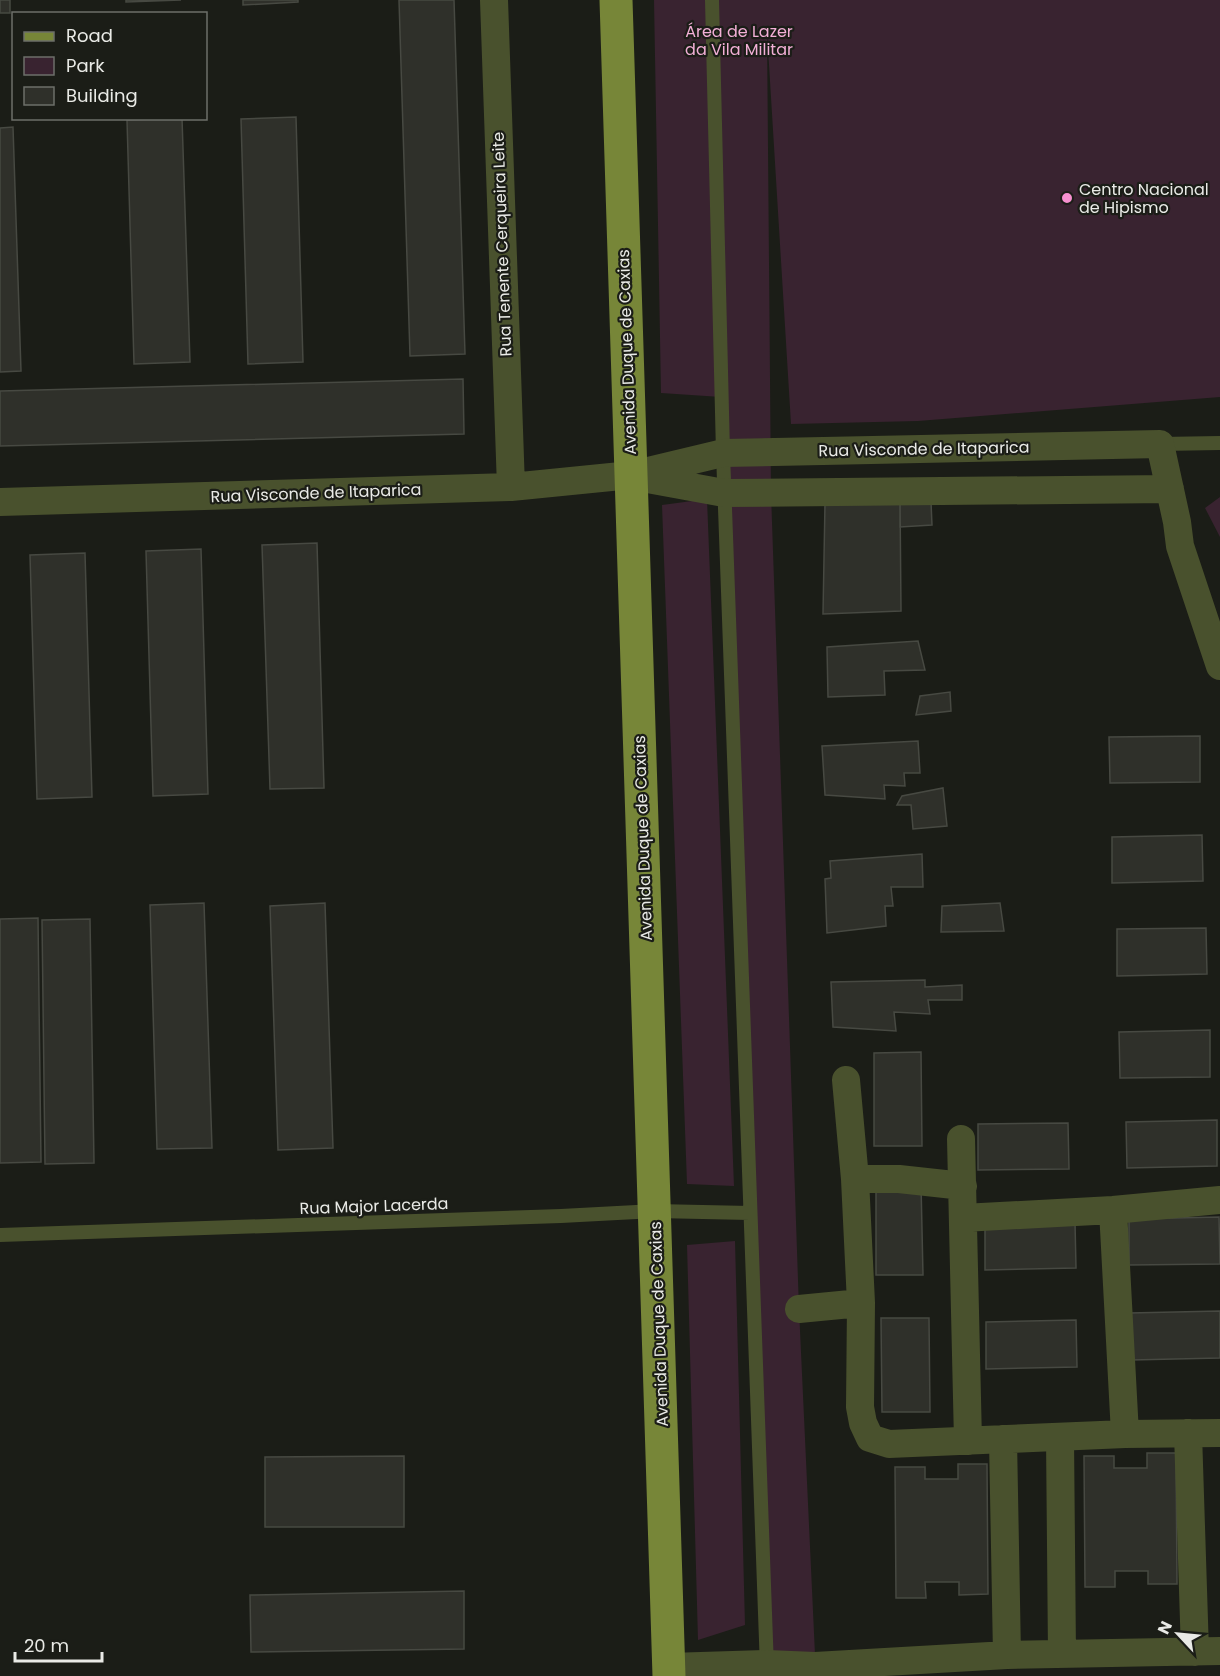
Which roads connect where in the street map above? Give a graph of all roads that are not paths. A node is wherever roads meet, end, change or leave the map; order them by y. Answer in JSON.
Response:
{"nodes":[{"id":1,"x":494,"y":0,"type":"edge"},
{"id":2,"x":616,"y":0,"type":"edge"},
{"id":3,"x":712,"y":0,"type":"edge"},
{"id":4,"x":1220,"y":442,"type":"edge"},
{"id":5,"x":1160,"y":444,"type":"junction"},
{"id":6,"x":723,"y":453,"type":"junction"},
{"id":7,"x":631,"y":476,"type":"junction"},
{"id":8,"x":511,"y":487,"type":"junction"},
{"id":9,"x":1170,"y":489,"type":"junction"},
{"id":10,"x":724,"y":493,"type":"junction"},
{"id":11,"x":0,"y":502,"type":"edge"},
{"id":12,"x":1220,"y":666,"type":"edge"},
{"id":13,"x":846,"y":1080,"type":"dead end"},
{"id":14,"x":961,"y":1139,"type":"dead end"},
{"id":15,"x":855,"y":1179,"type":"junction"},
{"id":16,"x":963,"y":1186,"type":"junction"},
{"id":17,"x":1220,"y":1200,"type":"edge"},
{"id":18,"x":1113,"y":1210,"type":"junction"},
{"id":19,"x":655,"y":1211,"type":"junction"},
{"id":20,"x":750,"y":1213,"type":"junction"},
{"id":21,"x":963,"y":1218,"type":"junction"},
{"id":22,"x":0,"y":1235,"type":"edge"},
{"id":23,"x":861,"y":1303,"type":"junction"},
{"id":24,"x":799,"y":1309,"type":"dead end"},
{"id":25,"x":1188,"y":1433,"type":"junction"},
{"id":26,"x":1220,"y":1433,"type":"edge"},
{"id":27,"x":1125,"y":1434,"type":"junction"},
{"id":28,"x":1060,"y":1437,"type":"junction"},
{"id":29,"x":1004,"y":1439,"type":"junction"},
{"id":30,"x":968,"y":1441,"type":"junction"},
{"id":31,"x":1208,"y":1652,"type":"edge"},
{"id":32,"x":1062,"y":1654,"type":"junction"},
{"id":33,"x":1007,"y":1655,"type":"junction"},
{"id":34,"x":767,"y":1670,"type":"edge"},
{"id":35,"x":669,"y":1671,"type":"edge"}],
"edges":[{"from":1,"to":8,"type":"street","name":"Rua Tenente Cerqueira Leite"},
{"from":2,"to":7,"type":"main road","name":"Avenida Duque de Caxias"},
{"from":3,"to":6,"type":"lane"},
{"from":4,"to":5,"type":"lane","name":"Rua Visconde de Itaparica"},
{"from":5,"to":6,"type":"street","name":"Rua Visconde de Itaparica"},
{"from":5,"to":9,"type":"street"},
{"from":6,"to":7,"type":"street","name":"Rua Visconde de Itaparica"},
{"from":6,"to":10,"type":"lane"},
{"from":7,"to":8,"type":"street","name":"Rua Visconde de Itaparica"},
{"from":7,"to":10,"type":"street","name":"Rua Visconde de Itaparica"},
{"from":7,"to":19,"type":"main road","name":"Avenida Duque de Caxias"},
{"from":8,"to":11,"type":"street","name":"Rua Visconde de Itaparica"},
{"from":9,"to":10,"type":"street","name":"Rua Visconde de Itaparica"},
{"from":9,"to":12,"type":"street"},
{"from":10,"to":20,"type":"lane"},
{"from":13,"to":15,"type":"street"},
{"from":14,"to":16,"type":"street"},
{"from":15,"to":16,"type":"street"},
{"from":15,"to":23,"type":"street"},
{"from":16,"to":21,"type":"street"},
{"from":17,"to":18,"type":"street"},
{"from":18,"to":21,"type":"street"},
{"from":18,"to":27,"type":"street"},
{"from":19,"to":20,"type":"lane","name":"Rua Major Lacerda"},
{"from":19,"to":22,"type":"lane","name":"Rua Major Lacerda"},
{"from":19,"to":35,"type":"main road","name":"Avenida Duque de Caxias"},
{"from":20,"to":34,"type":"lane"},
{"from":21,"to":30,"type":"street"},
{"from":23,"to":24,"type":"street"},
{"from":23,"to":30,"type":"street"},
{"from":25,"to":26,"type":"street"},
{"from":25,"to":27,"type":"street"},
{"from":25,"to":31,"type":"street"},
{"from":27,"to":28,"type":"street"},
{"from":28,"to":29,"type":"street"},
{"from":28,"to":32,"type":"street"},
{"from":29,"to":30,"type":"street"},
{"from":29,"to":33,"type":"street"},
{"from":31,"to":32,"type":"street"},
{"from":32,"to":33,"type":"street"},
{"from":33,"to":34,"type":"street"},
{"from":34,"to":35,"type":"street"}]}
